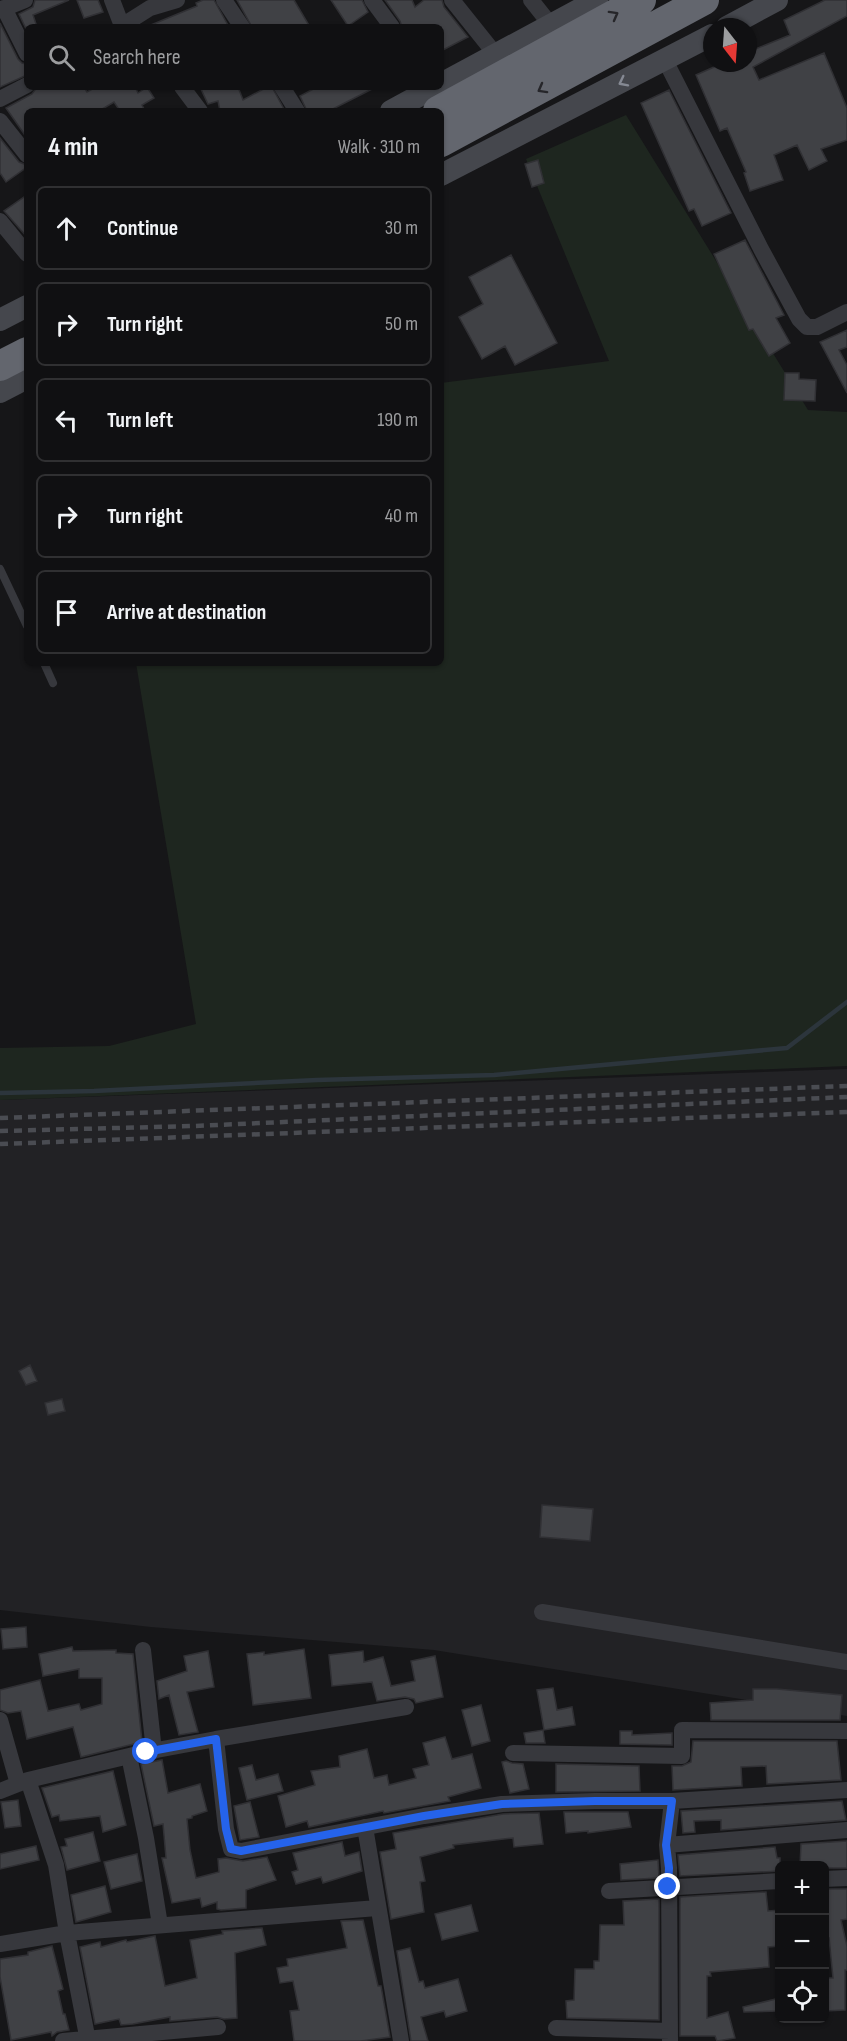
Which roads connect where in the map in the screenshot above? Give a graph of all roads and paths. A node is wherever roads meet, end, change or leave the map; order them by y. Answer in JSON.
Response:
{"nodes":[{"id":1,"x":25,"y":0,"type":"edge"},
{"id":2,"x":112,"y":0,"type":"edge"},
{"id":3,"x":177,"y":0,"type":"edge"},
{"id":4,"x":224,"y":0,"type":"edge"},
{"id":5,"x":372,"y":0,"type":"edge"},
{"id":6,"x":452,"y":0,"type":"edge"},
{"id":7,"x":531,"y":0,"type":"edge"},
{"id":8,"x":597,"y":0,"type":"edge"},
{"id":9,"x":641,"y":0,"type":"edge"},
{"id":10,"x":704,"y":0,"type":"edge"},
{"id":11,"x":777,"y":0,"type":"edge"},
{"id":12,"x":2,"y":9,"type":"edge"},
{"id":13,"x":744,"y":18,"type":"edge"},
{"id":14,"x":127,"y":24,"type":"edge"},
{"id":15,"x":129,"y":24,"type":"edge"},
{"id":16,"x":240,"y":24,"type":"edge"},
{"id":17,"x":390,"y":24,"type":"edge"},
{"id":18,"x":550,"y":24,"type":"junction"},
{"id":19,"x":703,"y":40,"type":"edge"},
{"id":20,"x":24,"y":49,"type":"edge"},
{"id":21,"x":496,"y":55,"type":"junction"},
{"id":22,"x":665,"y":60,"type":"junction"},
{"id":23,"x":444,"y":82,"type":"edge"},
{"id":24,"x":24,"y":87,"type":"edge"},
{"id":25,"x":184,"y":90,"type":"edge"},
{"id":26,"x":284,"y":90,"type":"edge"},
{"id":27,"x":430,"y":90,"type":"edge"},
{"id":28,"x":0,"y":99,"type":"edge"},
{"id":29,"x":198,"y":108,"type":"edge"},
{"id":30,"x":295,"y":108,"type":"edge"},
{"id":31,"x":397,"y":108,"type":"edge"},
{"id":32,"x":443,"y":108,"type":"edge"},
{"id":33,"x":0,"y":121,"type":"edge"},
{"id":34,"x":444,"y":140,"type":"edge"},
{"id":35,"x":24,"y":151,"type":"edge"},
{"id":36,"x":444,"y":173,"type":"edge"},
{"id":37,"x":0,"y":221,"type":"edge"},
{"id":38,"x":24,"y":250,"type":"edge"},
{"id":39,"x":24,"y":308,"type":"edge"},
{"id":40,"x":847,"y":312,"type":"edge"},
{"id":41,"x":0,"y":320,"type":"edge"},
{"id":42,"x":24,"y":332,"type":"edge"},
{"id":43,"x":0,"y":344,"type":"edge"},
{"id":44,"x":24,"y":354,"type":"edge"},
{"id":45,"x":0,"y":366,"type":"edge"},
{"id":46,"x":24,"y":380,"type":"edge"},
{"id":47,"x":0,"y":392,"type":"edge"},
{"id":48,"x":0,"y":568,"type":"edge"},
{"id":49,"x":24,"y":620,"type":"edge"},
{"id":50,"x":45,"y":666,"type":"edge"},
{"id":51,"x":53,"y":682,"type":"dead end"},
{"id":52,"x":542,"y":1612,"type":"dead end"},
{"id":53,"x":142,"y":1650,"type":"dead end"},
{"id":54,"x":847,"y":1662,"type":"edge"},
{"id":55,"x":406,"y":1707,"type":"dead end"},
{"id":56,"x":0,"y":1720,"type":"edge"},
{"id":57,"x":847,"y":1731,"type":"edge"},
{"id":58,"x":216,"y":1739,"type":"junction"},
{"id":59,"x":154,"y":1750,"type":"junction"},
{"id":60,"x":513,"y":1753,"type":"dead end"},
{"id":61,"x":129,"y":1756,"type":"junction"},
{"id":62,"x":23,"y":1782,"type":"junction"},
{"id":63,"x":847,"y":1790,"type":"edge"},
{"id":64,"x":0,"y":1791,"type":"edge"},
{"id":65,"x":672,"y":1801,"type":"junction"},
{"id":66,"x":365,"y":1827,"type":"junction"},
{"id":67,"x":847,"y":1830,"type":"edge"},
{"id":68,"x":666,"y":1845,"type":"junction"},
{"id":69,"x":847,"y":1878,"type":"edge"},
{"id":70,"x":829,"y":1879,"type":"edge"},
{"id":71,"x":775,"y":1881,"type":"edge"},
{"id":72,"x":668,"y":1887,"type":"junction"},
{"id":73,"x":609,"y":1891,"type":"dead end"},
{"id":74,"x":377,"y":1908,"type":"junction"},
{"id":75,"x":160,"y":1925,"type":"junction"},
{"id":76,"x":67,"y":1933,"type":"junction"},
{"id":77,"x":0,"y":1944,"type":"edge"},
{"id":78,"x":218,"y":2027,"type":"dead end"},
{"id":79,"x":556,"y":2028,"type":"dead end"},
{"id":80,"x":670,"y":2036,"type":"edge"},
{"id":81,"x":87,"y":2039,"type":"edge"},
{"id":82,"x":63,"y":2041,"type":"edge"},
{"id":83,"x":401,"y":2041,"type":"edge"}],
"edges":[{"from":1,"to":12,"type":"street"},
{"from":2,"to":14,"type":"street"},
{"from":3,"to":15,"type":"street"},
{"from":4,"to":16,"type":"street"},
{"from":5,"to":17,"type":"street"},
{"from":6,"to":21,"type":"street"},
{"from":7,"to":18,"type":"street"},
{"from":8,"to":18,"type":"street"},
{"from":32,"to":9,"type":"highway","one_way":true},
{"from":10,"to":34,"type":"highway","one_way":true},
{"from":11,"to":13,"type":"street"},
{"from":12,"to":20,"type":"street"},
{"from":18,"to":21,"type":"street"},
{"from":19,"to":22,"type":"street"},
{"from":21,"to":23,"type":"street"},
{"from":22,"to":36,"type":"street","one_way":true},
{"from":22,"to":40,"type":"street"},
{"from":24,"to":28,"type":"street"},
{"from":25,"to":29,"type":"street"},
{"from":26,"to":30,"type":"street"},
{"from":27,"to":31,"type":"street"},
{"from":33,"to":35,"type":"street"},
{"from":37,"to":38,"type":"street"},
{"from":39,"to":41,"type":"street"},
{"from":42,"to":43,"type":"highway"},
{"from":44,"to":45,"type":"highway"},
{"from":46,"to":47,"type":"street"},
{"from":48,"to":49,"type":"lane"},
{"from":50,"to":51,"type":"lane"},
{"from":52,"to":54,"type":"street"},
{"from":53,"to":59,"type":"street"},
{"from":55,"to":58,"type":"street"},
{"from":56,"to":62,"type":"street"},
{"from":57,"to":60,"type":"street"},
{"from":58,"to":59,"type":"street"},
{"from":58,"to":66,"type":"street"},
{"from":59,"to":61,"type":"street"},
{"from":61,"to":62,"type":"street"},
{"from":61,"to":75,"type":"street"},
{"from":62,"to":64,"type":"street"},
{"from":62,"to":76,"type":"street"},
{"from":63,"to":65,"type":"street"},
{"from":65,"to":66,"type":"street"},
{"from":65,"to":68,"type":"street"},
{"from":66,"to":74,"type":"street"},
{"from":67,"to":68,"type":"street"},
{"from":68,"to":72,"type":"street"},
{"from":69,"to":70,"type":"street"},
{"from":71,"to":72,"type":"street"},
{"from":72,"to":73,"type":"street"},
{"from":72,"to":80,"type":"street"},
{"from":74,"to":75,"type":"street"},
{"from":74,"to":83,"type":"street"},
{"from":75,"to":76,"type":"street"},
{"from":76,"to":77,"type":"street"},
{"from":76,"to":81,"type":"street"},
{"from":78,"to":81,"type":"street"},
{"from":79,"to":80,"type":"street"},
{"from":81,"to":82,"type":"street"}]}
